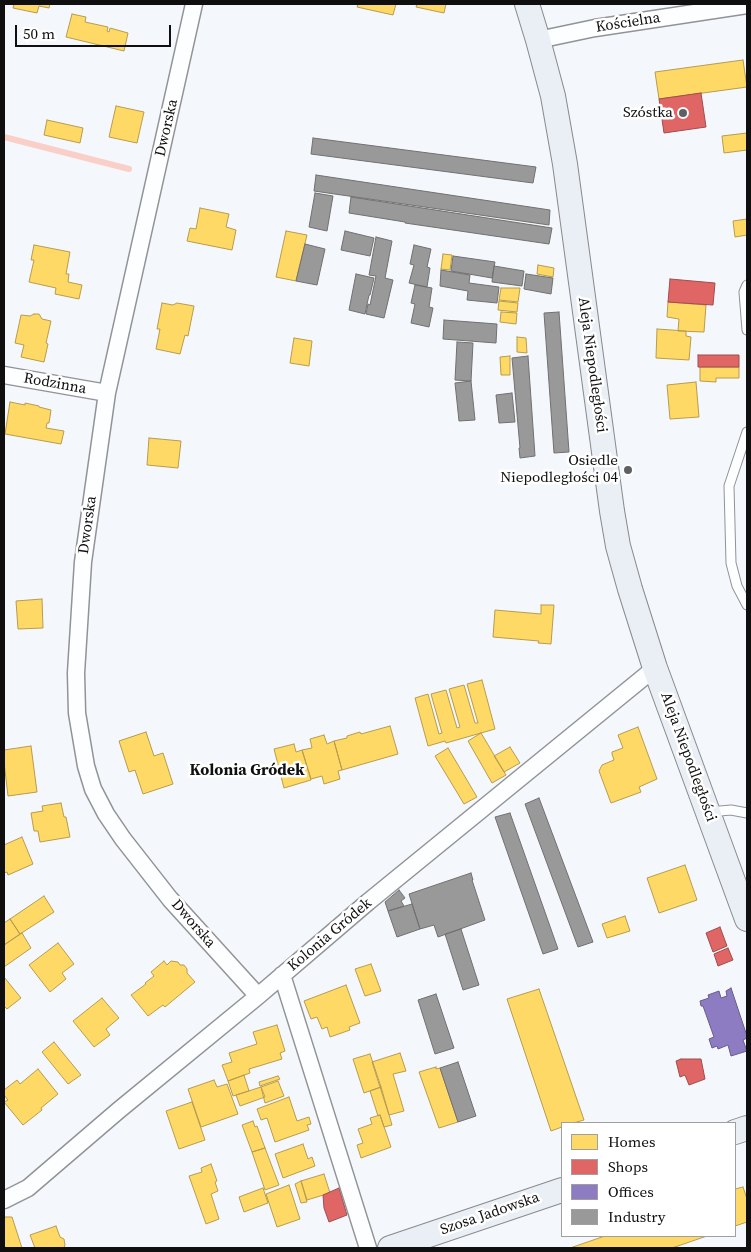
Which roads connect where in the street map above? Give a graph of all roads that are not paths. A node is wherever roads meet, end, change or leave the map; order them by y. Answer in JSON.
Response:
{"nodes":[{"id":1,"x":194,"y":4,"type":"edge"},
{"id":2,"x":527,"y":4,"type":"edge"},
{"id":3,"x":747,"y":6,"type":"edge"},
{"id":4,"x":538,"y":40,"type":"junction"},
{"id":5,"x":747,"y":285,"type":"edge"},
{"id":6,"x":747,"y":330,"type":"edge"},
{"id":7,"x":4,"y":375,"type":"edge"},
{"id":8,"x":107,"y":393,"type":"junction"},
{"id":9,"x":747,"y":432,"type":"edge"},
{"id":10,"x":747,"y":605,"type":"edge"},
{"id":11,"x":655,"y":668,"type":"junction"},
{"id":12,"x":709,"y":812,"type":"junction"},
{"id":13,"x":747,"y":813,"type":"edge"},
{"id":14,"x":747,"y":919,"type":"edge"},
{"id":15,"x":282,"y":975,"type":"junction"},
{"id":16,"x":258,"y":996,"type":"junction"},
{"id":17,"x":561,"y":1190,"type":"edge"},
{"id":18,"x":4,"y":1200,"type":"edge"},
{"id":19,"x":368,"y":1248,"type":"edge"},
{"id":20,"x":390,"y":1248,"type":"edge"}],
"edges":[{"from":1,"to":8,"type":"street","name":"Dworska"},
{"from":2,"to":4,"type":"main road","name":"Aleja Niepodległości"},
{"from":3,"to":4,"type":"street","name":"Kościelna"},
{"from":4,"to":11,"type":"main road","name":"Aleja Niepodległości"},
{"from":5,"to":6,"type":"lane"},
{"from":7,"to":8,"type":"street","name":"Rodzinna"},
{"from":8,"to":16,"type":"street","name":"Dworska"},
{"from":9,"to":10,"type":"lane"},
{"from":11,"to":12,"type":"main road","name":"Aleja Niepodległości"},
{"from":11,"to":15,"type":"street","name":"Kolonia Gródek"},
{"from":12,"to":13,"type":"lane"},
{"from":12,"to":14,"type":"main road","name":"Aleja Niepodległości"},
{"from":15,"to":16,"type":"street","name":"Kolonia Gródek"},
{"from":15,"to":19,"type":"street"},
{"from":16,"to":18,"type":"street","name":"Kolonia Gródek"},
{"from":17,"to":20,"type":"main road","name":"Szosa Jadowska"}]}
